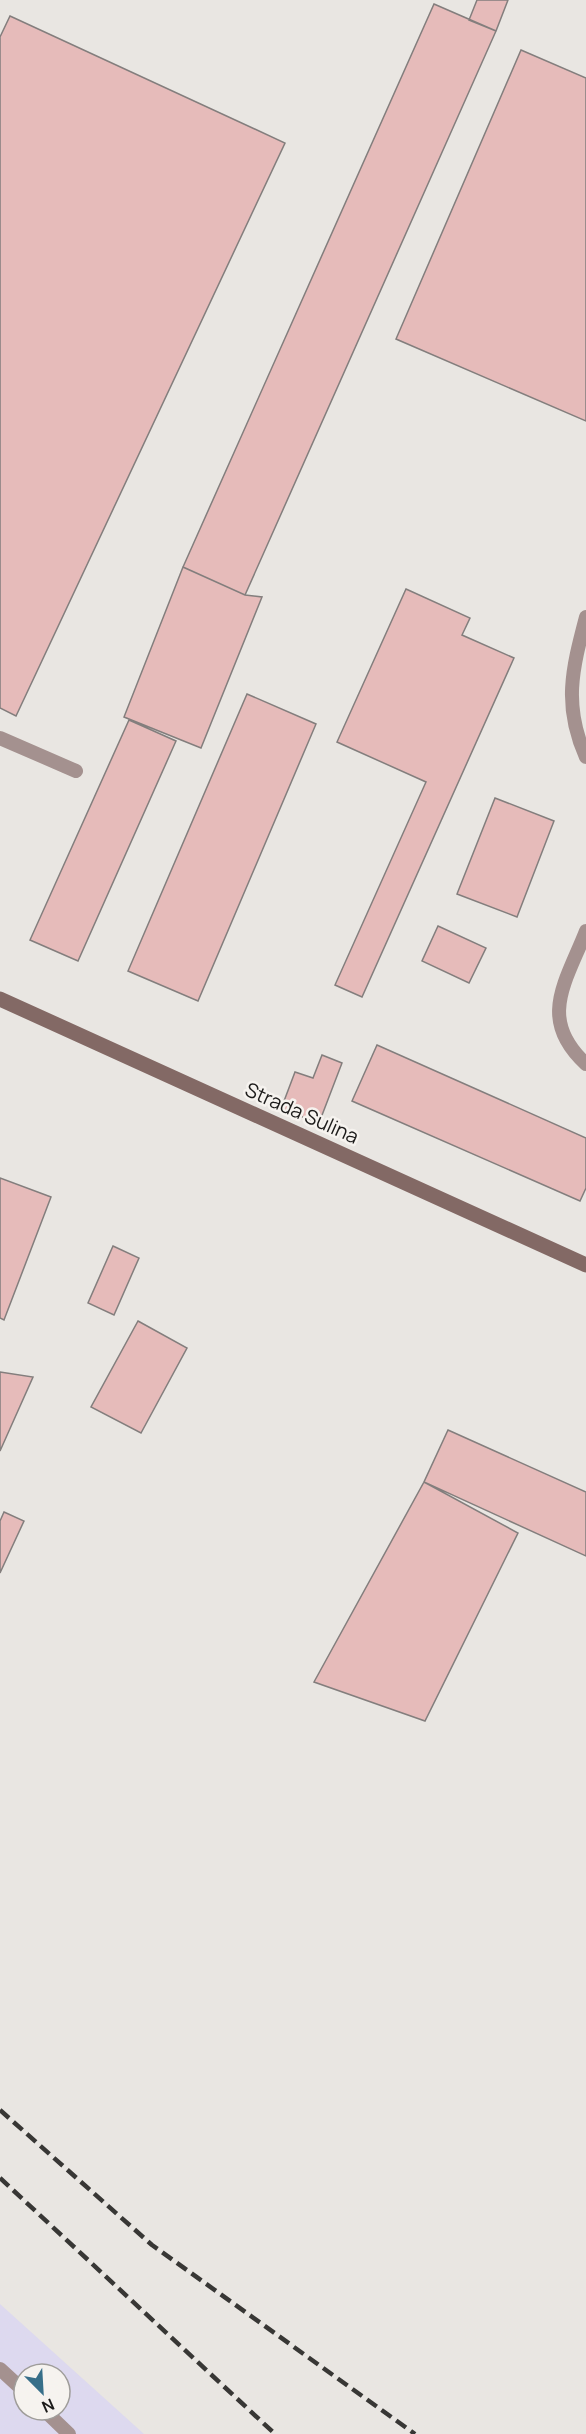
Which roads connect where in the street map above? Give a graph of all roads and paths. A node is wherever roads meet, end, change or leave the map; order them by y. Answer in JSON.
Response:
{"nodes":[{"id":1,"x":586,"y":617,"type":"edge"},
{"id":2,"x":0,"y":738,"type":"edge"},
{"id":3,"x":586,"y":757,"type":"edge"},
{"id":4,"x":76,"y":771,"type":"dead end"},
{"id":5,"x":586,"y":931,"type":"edge"},
{"id":6,"x":0,"y":999,"type":"edge"},
{"id":7,"x":586,"y":1064,"type":"edge"},
{"id":8,"x":586,"y":1265,"type":"edge"},
{"id":9,"x":0,"y":2368,"type":"edge"},
{"id":10,"x":12,"y":2380,"type":"edge"},
{"id":11,"x":56,"y":2422,"type":"edge"},
{"id":12,"x":69,"y":2434,"type":"edge"}],
"edges":[{"from":1,"to":3,"type":"lane"},
{"from":2,"to":4,"type":"lane"},
{"from":5,"to":7,"type":"lane"},
{"from":6,"to":8,"type":"street","name":"Strada Sulina"},
{"from":9,"to":10,"type":"lane"},
{"from":11,"to":12,"type":"lane"}]}
